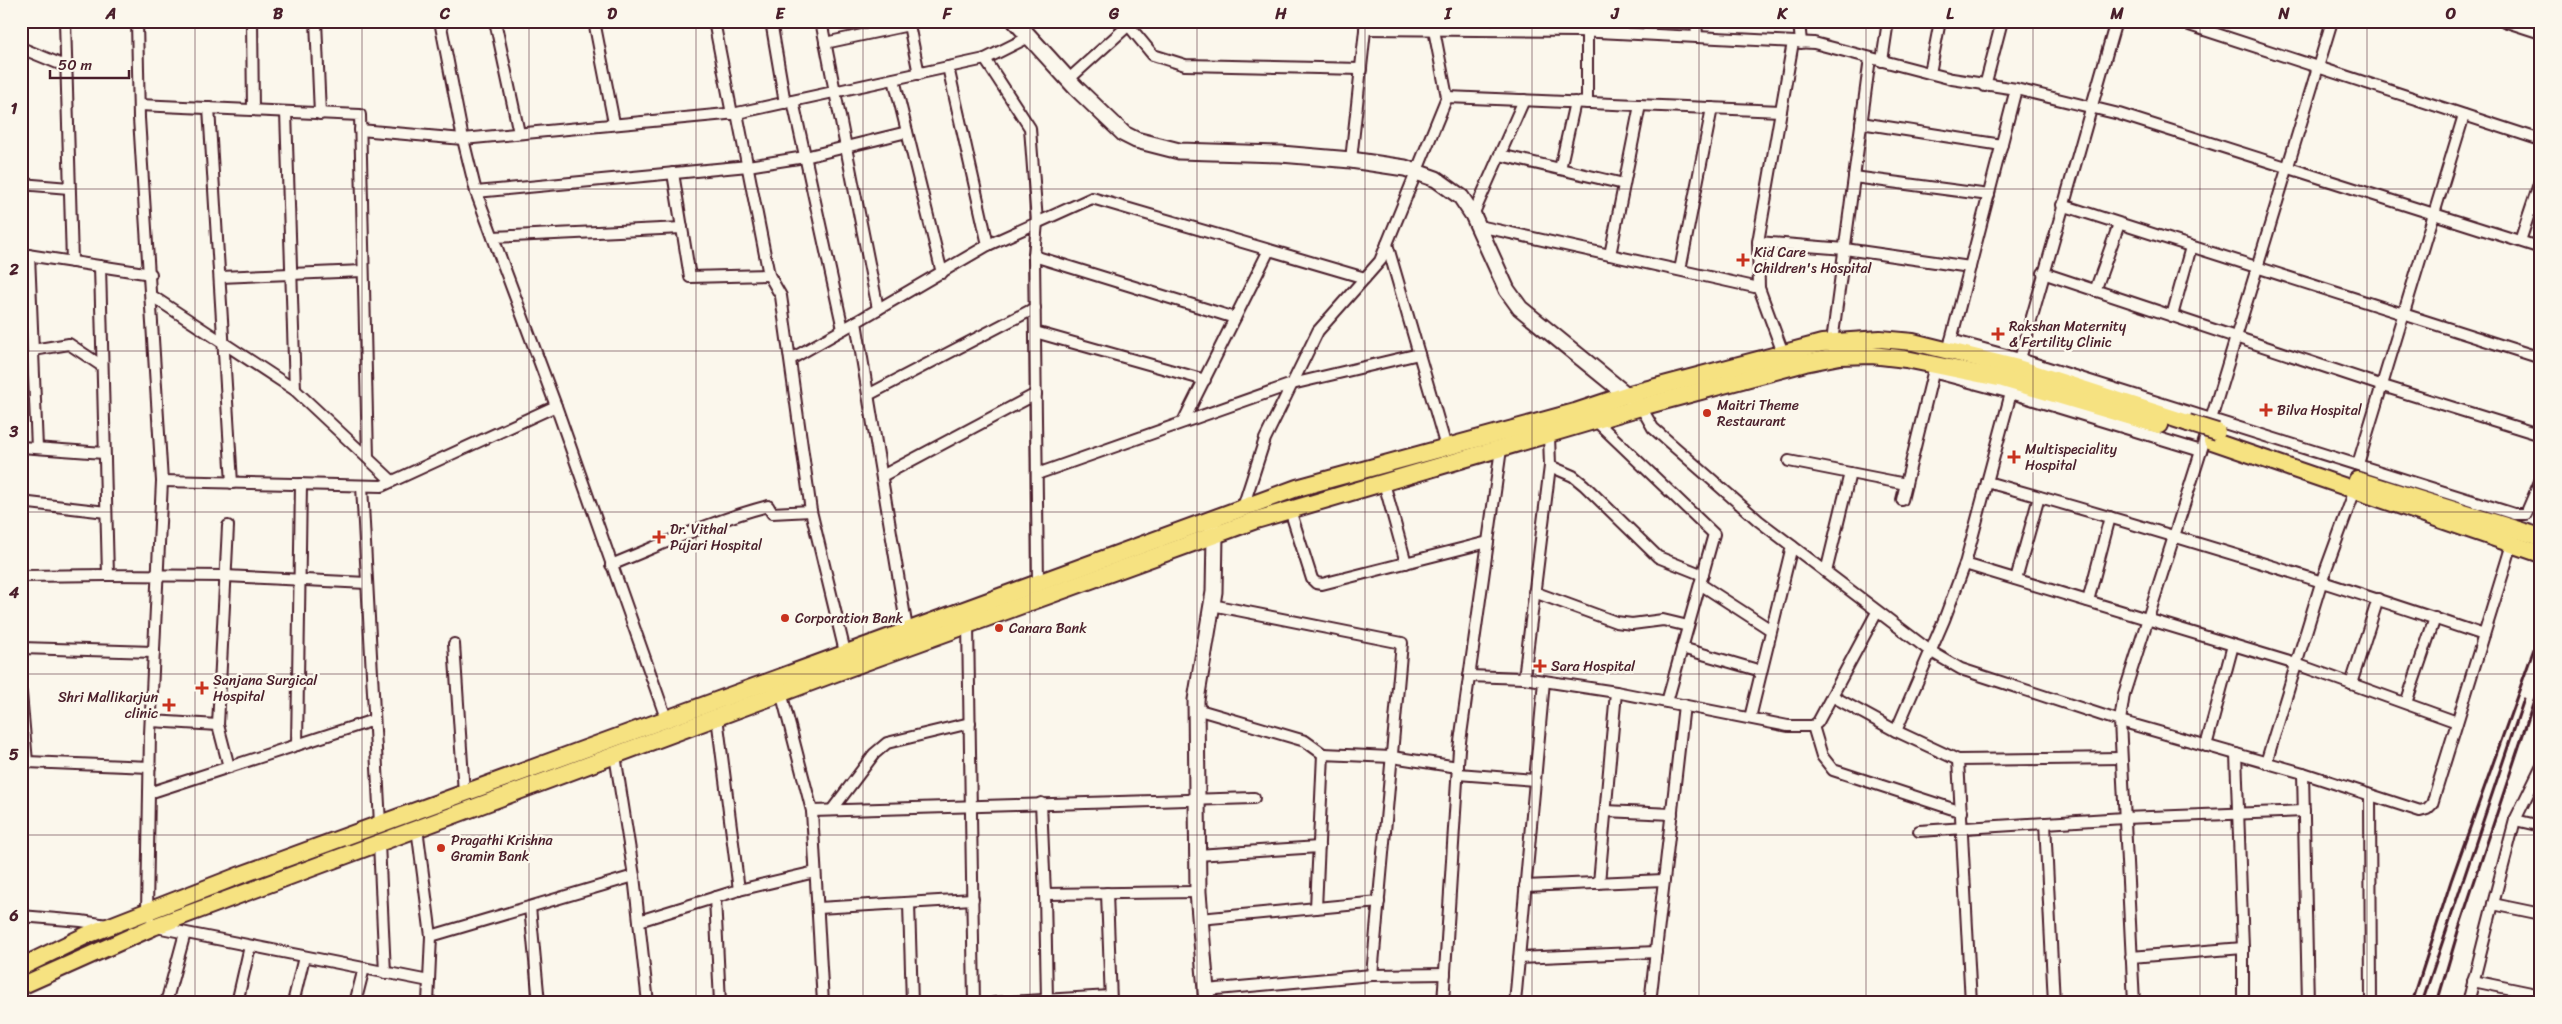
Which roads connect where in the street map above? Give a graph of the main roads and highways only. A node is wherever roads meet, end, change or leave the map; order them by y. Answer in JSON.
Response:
{"nodes":[{"id":1,"x":2186,"y":428,"type":"junction"},
{"id":2,"x":2210,"y":436,"type":"junction"},
{"id":3,"x":2541,"y":537,"type":"edge"},
{"id":4,"x":2540,"y":554,"type":"edge"},
{"id":5,"x":779,"y":685,"type":"junction"},
{"id":6,"x":21,"y":967,"type":"edge"},
{"id":7,"x":21,"y":986,"type":"edge"}],
"edges":[{"from":1,"to":2,"type":"main road"},
{"from":1,"to":5,"type":"main road"},
{"from":1,"to":5,"type":"main road"},
{"from":2,"to":3,"type":"main road"},
{"from":2,"to":4,"type":"main road"},
{"from":5,"to":6,"type":"main road"},
{"from":5,"to":7,"type":"main road"}]}
